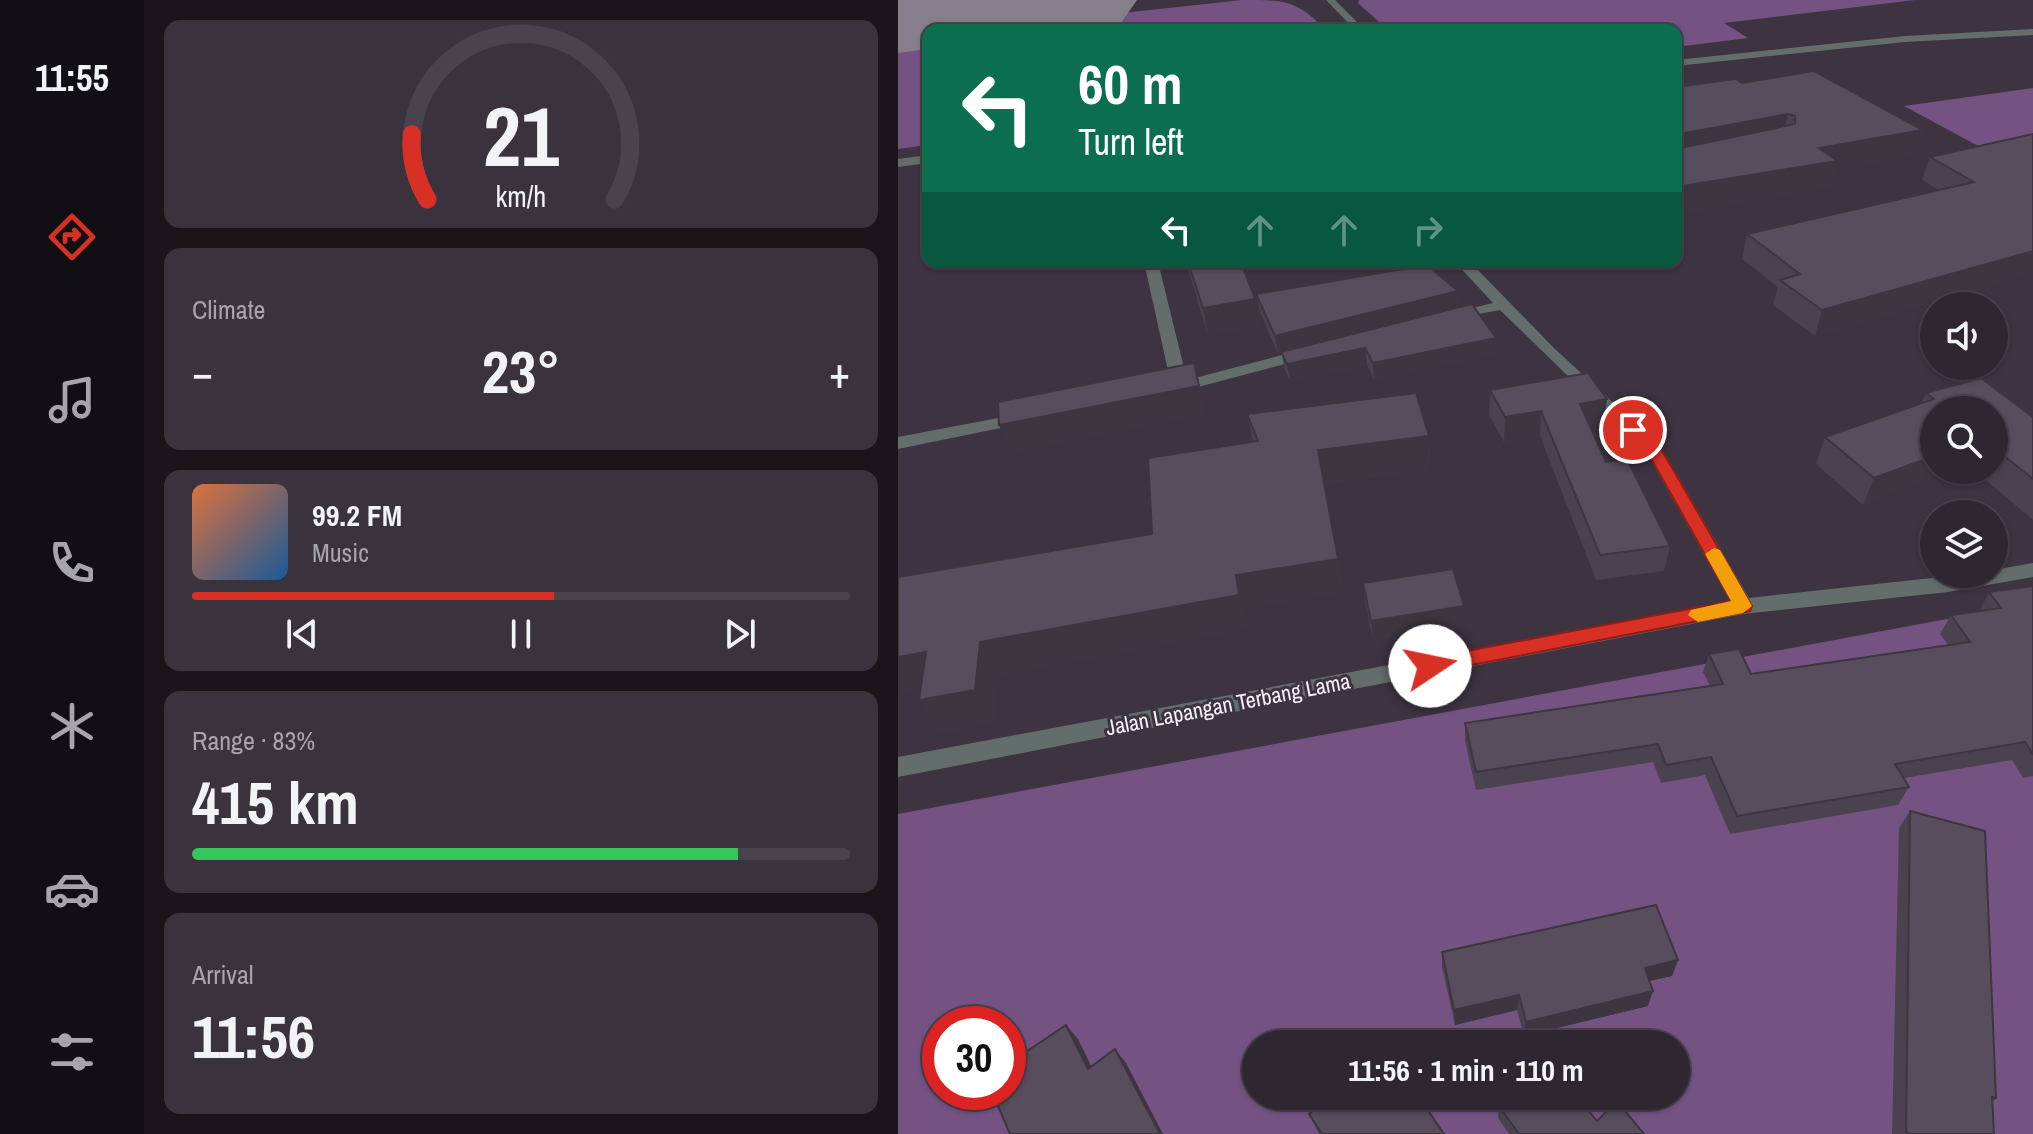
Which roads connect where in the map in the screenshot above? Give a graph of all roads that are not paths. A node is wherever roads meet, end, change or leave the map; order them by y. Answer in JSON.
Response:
{"nodes":[{"id":1,"x":1330,"y":0,"type":"edge"},
{"id":2,"x":1354,"y":24,"type":"edge"},
{"id":3,"x":2033,"y":32,"type":"edge"},
{"id":4,"x":1682,"y":62,"type":"edge"},
{"id":5,"x":922,"y":160,"type":"edge"},
{"id":6,"x":898,"y":163,"type":"edge"},
{"id":7,"x":1152,"y":268,"type":"edge"},
{"id":8,"x":1468,"y":268,"type":"edge"},
{"id":9,"x":1502,"y":305,"type":"junction"},
{"id":10,"x":1430,"y":323,"type":"edge"},
{"id":11,"x":1329,"y":348,"type":"edge"},
{"id":12,"x":1180,"y":387,"type":"junction"},
{"id":13,"x":1148,"y":393,"type":"edge"},
{"id":14,"x":1039,"y":415,"type":"edge"},
{"id":15,"x":898,"y":443,"type":"edge"},
{"id":16,"x":2033,"y":570,"type":"edge"},
{"id":17,"x":1743,"y":606,"type":"junction"},
{"id":18,"x":898,"y":767,"type":"edge"}],
"edges":[{"from":1,"to":2,"type":"street"},
{"from":3,"to":4,"type":"street"},
{"from":5,"to":6,"type":"street"},
{"from":7,"to":12,"type":"street"},
{"from":8,"to":9,"type":"street"},
{"from":9,"to":10,"type":"street"},
{"from":9,"to":17,"type":"street"},
{"from":11,"to":12,"type":"street"},
{"from":12,"to":13,"type":"street"},
{"from":14,"to":15,"type":"street"},
{"from":16,"to":17,"type":"street","name":"Jalan Lapangan Terbang Lama"},
{"from":17,"to":18,"type":"street","name":"Jalan Lapangan Terbang Lama"}]}
